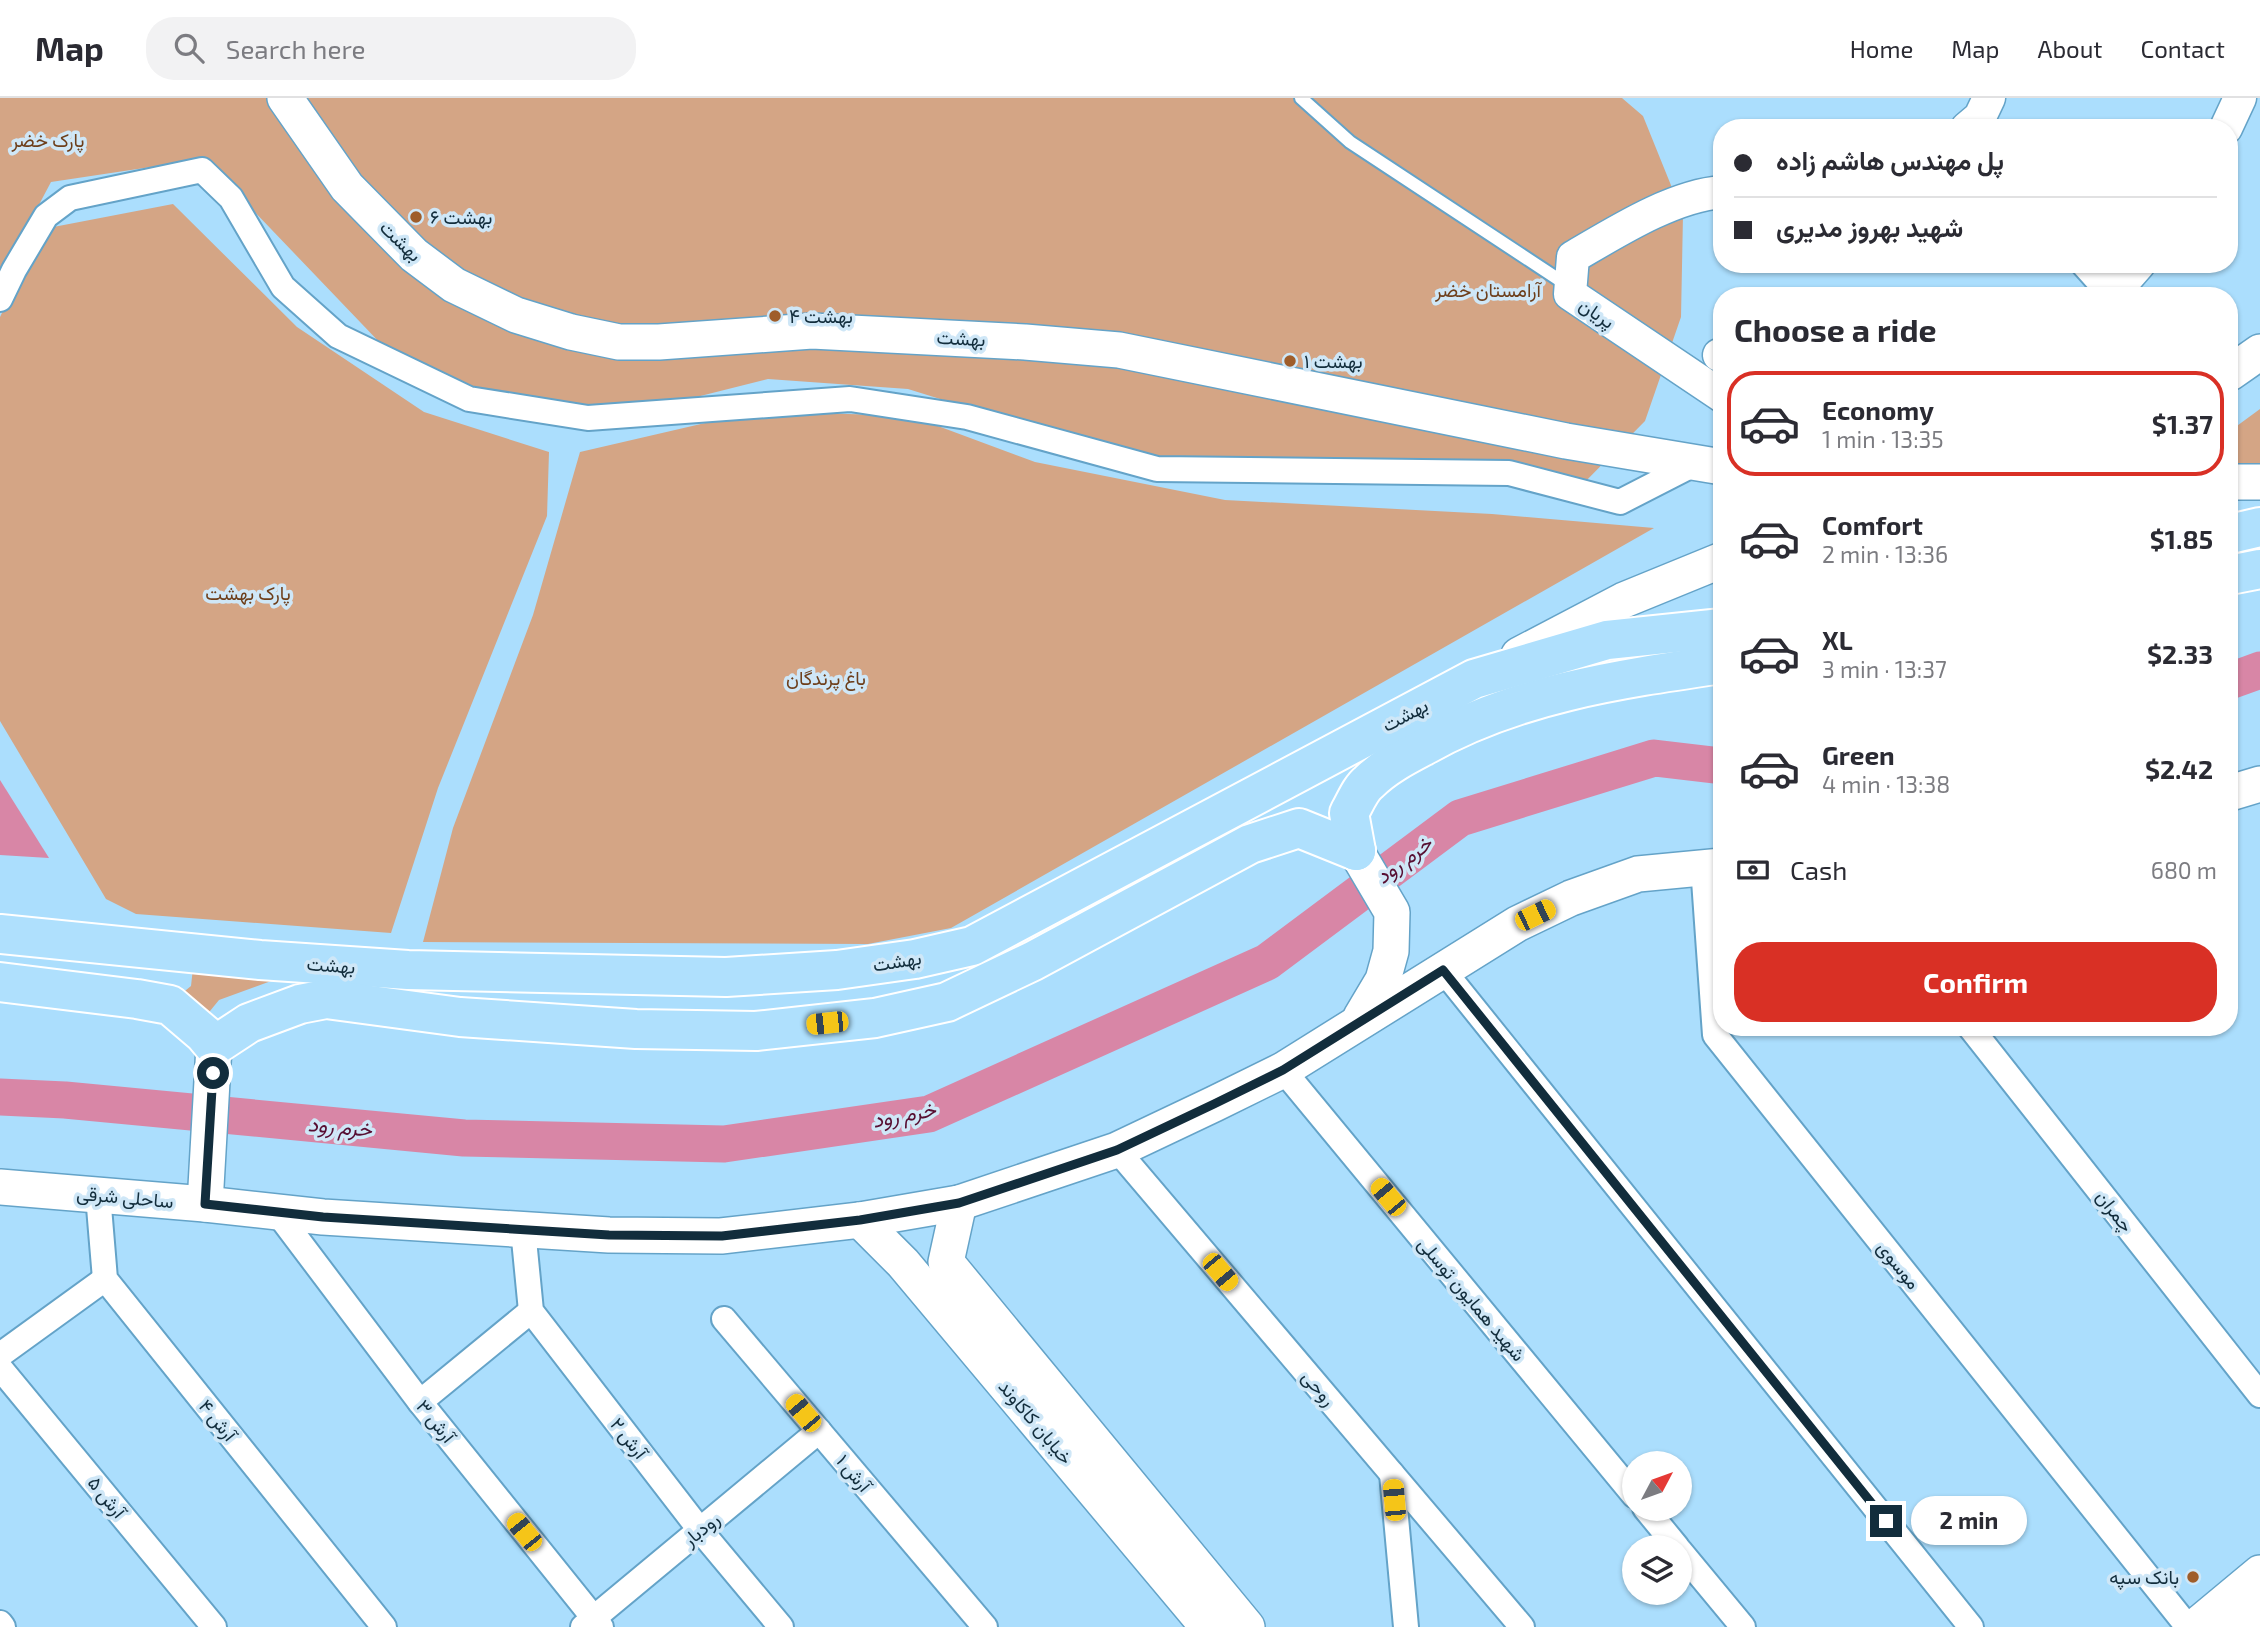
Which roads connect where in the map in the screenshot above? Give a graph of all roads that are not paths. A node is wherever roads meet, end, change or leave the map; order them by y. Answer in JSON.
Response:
{"nodes":[{"id":1,"x":285,"y":98,"type":"edge"},
{"id":2,"x":1301,"y":98,"type":"edge"},
{"id":3,"x":1989,"y":98,"type":"edge"},
{"id":4,"x":2240,"y":98,"type":"edge"},
{"id":5,"x":1978,"y":119,"type":"edge"},
{"id":6,"x":2230,"y":119,"type":"edge"},
{"id":7,"x":1713,"y":193,"type":"edge"},
{"id":8,"x":2091,"y":273,"type":"edge"},
{"id":9,"x":2122,"y":283,"type":"edge"},
{"id":10,"x":1570,"y":287,"type":"junction"},
{"id":11,"x":0,"y":299,"type":"edge"},
{"id":12,"x":2260,"y":352,"type":"edge"},
{"id":13,"x":2238,"y":367,"type":"edge"},
{"id":14,"x":1713,"y":390,"type":"edge"},
{"id":15,"x":1709,"y":465,"type":"edge"},
{"id":16,"x":2238,"y":482,"type":"edge"},
{"id":17,"x":2260,"y":482,"type":"edge"},
{"id":18,"x":2260,"y":527,"type":"edge"},
{"id":19,"x":2238,"y":532,"type":"edge"},
{"id":20,"x":1713,"y":564,"type":"edge"},
{"id":21,"x":2260,"y":569,"type":"edge"},
{"id":22,"x":2238,"y":573,"type":"edge"},
{"id":23,"x":1713,"y":629,"type":"edge"},
{"id":24,"x":1713,"y":665,"type":"edge"},
{"id":25,"x":1475,"y":679,"type":"junction"},
{"id":26,"x":2260,"y":784,"type":"edge"},
{"id":27,"x":2238,"y":791,"type":"edge"},
{"id":28,"x":1362,"y":861,"type":"junction"},
{"id":29,"x":1712,"y":866,"type":"edge"},
{"id":30,"x":1713,"y":922,"type":"edge"},
{"id":31,"x":0,"y":934,"type":"edge"},
{"id":32,"x":972,"y":946,"type":"junction"},
{"id":33,"x":147,"y":949,"type":"junction"},
{"id":34,"x":1033,"y":961,"type":"junction"},
{"id":35,"x":408,"y":970,"type":"junction"},
{"id":36,"x":1443,"y":970,"type":"junction"},
{"id":37,"x":0,"y":982,"type":"edge"},
{"id":38,"x":138,"y":999,"type":"junction"},
{"id":39,"x":326,"y":999,"type":"junction"},
{"id":40,"x":1359,"y":1020,"type":"junction"},
{"id":41,"x":1716,"y":1036,"type":"edge"},
{"id":42,"x":1977,"y":1036,"type":"edge"},
{"id":43,"x":214,"y":1046,"type":"junction"},
{"id":44,"x":1283,"y":1070,"type":"junction"},
{"id":45,"x":1117,"y":1150,"type":"junction"},
{"id":46,"x":0,"y":1187,"type":"edge"},
{"id":47,"x":98,"y":1195,"type":"junction"},
{"id":48,"x":959,"y":1203,"type":"junction"},
{"id":49,"x":205,"y":1204,"type":"junction"},
{"id":50,"x":276,"y":1211,"type":"junction"},
{"id":51,"x":860,"y":1220,"type":"junction"},
{"id":52,"x":523,"y":1230,"type":"junction"},
{"id":53,"x":946,"y":1262,"type":"junction"},
{"id":54,"x":105,"y":1279,"type":"junction"},
{"id":55,"x":917,"y":1281,"type":"junction"},
{"id":56,"x":531,"y":1311,"type":"junction"},
{"id":57,"x":724,"y":1319,"type":"dead end"},
{"id":58,"x":0,"y":1355,"type":"edge"},
{"id":59,"x":0,"y":1368,"type":"edge"},
{"id":60,"x":2260,"y":1395,"type":"edge"},
{"id":61,"x":420,"y":1402,"type":"junction"},
{"id":62,"x":819,"y":1432,"type":"junction"},
{"id":63,"x":1392,"y":1474,"type":"junction"},
{"id":64,"x":1622,"y":1480,"type":"edge"},
{"id":65,"x":1656,"y":1521,"type":"edge"},
{"id":66,"x":700,"y":1530,"type":"junction"},
{"id":67,"x":1667,"y":1535,"type":"edge"},
{"id":68,"x":1692,"y":1565,"type":"edge"},
{"id":69,"x":2260,"y":1573,"type":"edge"},
{"id":70,"x":2260,"y":1608,"type":"edge"},
{"id":71,"x":592,"y":1624,"type":"edge"},
{"id":72,"x":214,"y":1627,"type":"edge"},
{"id":73,"x":384,"y":1627,"type":"edge"},
{"id":74,"x":780,"y":1627,"type":"edge"},
{"id":75,"x":985,"y":1627,"type":"edge"},
{"id":76,"x":1208,"y":1627,"type":"edge"},
{"id":77,"x":1247,"y":1627,"type":"edge"},
{"id":78,"x":1406,"y":1627,"type":"edge"},
{"id":79,"x":1522,"y":1627,"type":"edge"},
{"id":80,"x":1743,"y":1627,"type":"edge"},
{"id":81,"x":1971,"y":1627,"type":"edge"},
{"id":82,"x":2188,"y":1627,"type":"edge"},
{"id":83,"x":2195,"y":1627,"type":"edge"},
{"id":84,"x":2237,"y":1627,"type":"edge"}],
"edges":[{"from":1,"to":15,"type":"main road","name":"بهشت"},
{"from":2,"to":10,"type":"lane"},
{"from":3,"to":5,"type":"street"},
{"from":4,"to":6,"type":"street"},
{"from":7,"to":10,"type":"street","name":"پریان"},
{"from":8,"to":9,"type":"street"},
{"from":10,"to":14,"type":"street","name":"پریان"},
{"from":11,"to":15,"type":"street"},
{"from":12,"to":13,"type":"main road"},
{"from":16,"to":17,"type":"main road"},
{"from":18,"to":19,"type":"main road"},
{"from":20,"to":25,"type":"main road"},
{"from":21,"to":22,"type":"main road"},
{"from":23,"to":25,"type":"main road","name":"بهشت"},
{"from":24,"to":28,"type":"main road","name":"بهشت"},
{"from":25,"to":32,"type":"main road","name":"بهشت"},
{"from":26,"to":27,"type":"main road"},
{"from":28,"to":34,"type":"main road","name":"بهشت"},
{"from":28,"to":40,"type":"main road"},
{"from":29,"to":30,"type":"street","name":"موسوی"},
{"from":29,"to":36,"type":"main road","name":"ساحلی شرقی"},
{"from":31,"to":33,"type":"main road","name":"بهشت"},
{"from":32,"to":34,"type":"main road"},
{"from":32,"to":35,"type":"main road","name":"بهشت"},
{"from":33,"to":35,"type":"main road","name":"بهشت"},
{"from":33,"to":38,"type":"main road"},
{"from":34,"to":39,"type":"main road","name":"بهشت"},
{"from":35,"to":39,"type":"main road"},
{"from":36,"to":40,"type":"main road","name":"ساحلی شرقی"},
{"from":36,"to":81,"type":"street"},
{"from":37,"to":38,"type":"main road"},
{"from":38,"to":43,"type":"main road"},
{"from":39,"to":43,"type":"main road","name":"بهشت"},
{"from":40,"to":44,"type":"main road","name":"ساحلی شرقی"},
{"from":41,"to":82,"type":"street","name":"موسوی"},
{"from":42,"to":60,"type":"street","name":"چمران"},
{"from":43,"to":49,"type":"main road"},
{"from":44,"to":45,"type":"main road","name":"ساحلی شرقی"},
{"from":44,"to":64,"type":"street","name":"شهید همایون توسلی"},
{"from":45,"to":48,"type":"main road","name":"ساحلی شرقی"},
{"from":45,"to":63,"type":"street","name":"روحی"},
{"from":46,"to":47,"type":"main road","name":"ساحلی شرقی"},
{"from":47,"to":49,"type":"main road","name":"ساحلی شرقی"},
{"from":47,"to":54,"type":"street"},
{"from":48,"to":51,"type":"main road","name":"ساحلی شرقی"},
{"from":48,"to":53,"type":"main road"},
{"from":49,"to":50,"type":"main road","name":"ساحلی شرقی"},
{"from":50,"to":52,"type":"main road","name":"ساحلی شرقی"},
{"from":50,"to":61,"type":"street","name":"آرش ۳"},
{"from":51,"to":52,"type":"main road","name":"ساحلی شرقی"},
{"from":51,"to":55,"type":"main road","name":"خیابان کاکاوند"},
{"from":52,"to":56,"type":"street"},
{"from":53,"to":55,"type":"main road"},
{"from":53,"to":77,"type":"main road","name":"خیابان کاکاوند"},
{"from":54,"to":58,"type":"street"},
{"from":54,"to":73,"type":"street","name":"آرش ۴"},
{"from":55,"to":76,"type":"main road","name":"خیابان کاکاوند"},
{"from":56,"to":61,"type":"street"},
{"from":56,"to":66,"type":"street","name":"آرش ۲"},
{"from":57,"to":62,"type":"street","name":"آرش ۱"},
{"from":59,"to":72,"type":"street","name":"آرش ۵"},
{"from":61,"to":71,"type":"street","name":"آرش ۳"},
{"from":62,"to":66,"type":"street","name":"رودبار"},
{"from":62,"to":75,"type":"street","name":"آرش ۱"},
{"from":63,"to":78,"type":"street"},
{"from":63,"to":79,"type":"street","name":"روحی"},
{"from":65,"to":67,"type":"street"},
{"from":66,"to":71,"type":"street","name":"رودبار"},
{"from":66,"to":74,"type":"street","name":"آرش ۲"},
{"from":68,"to":80,"type":"street"},
{"from":69,"to":83,"type":"main road"},
{"from":70,"to":84,"type":"main road"}]}
